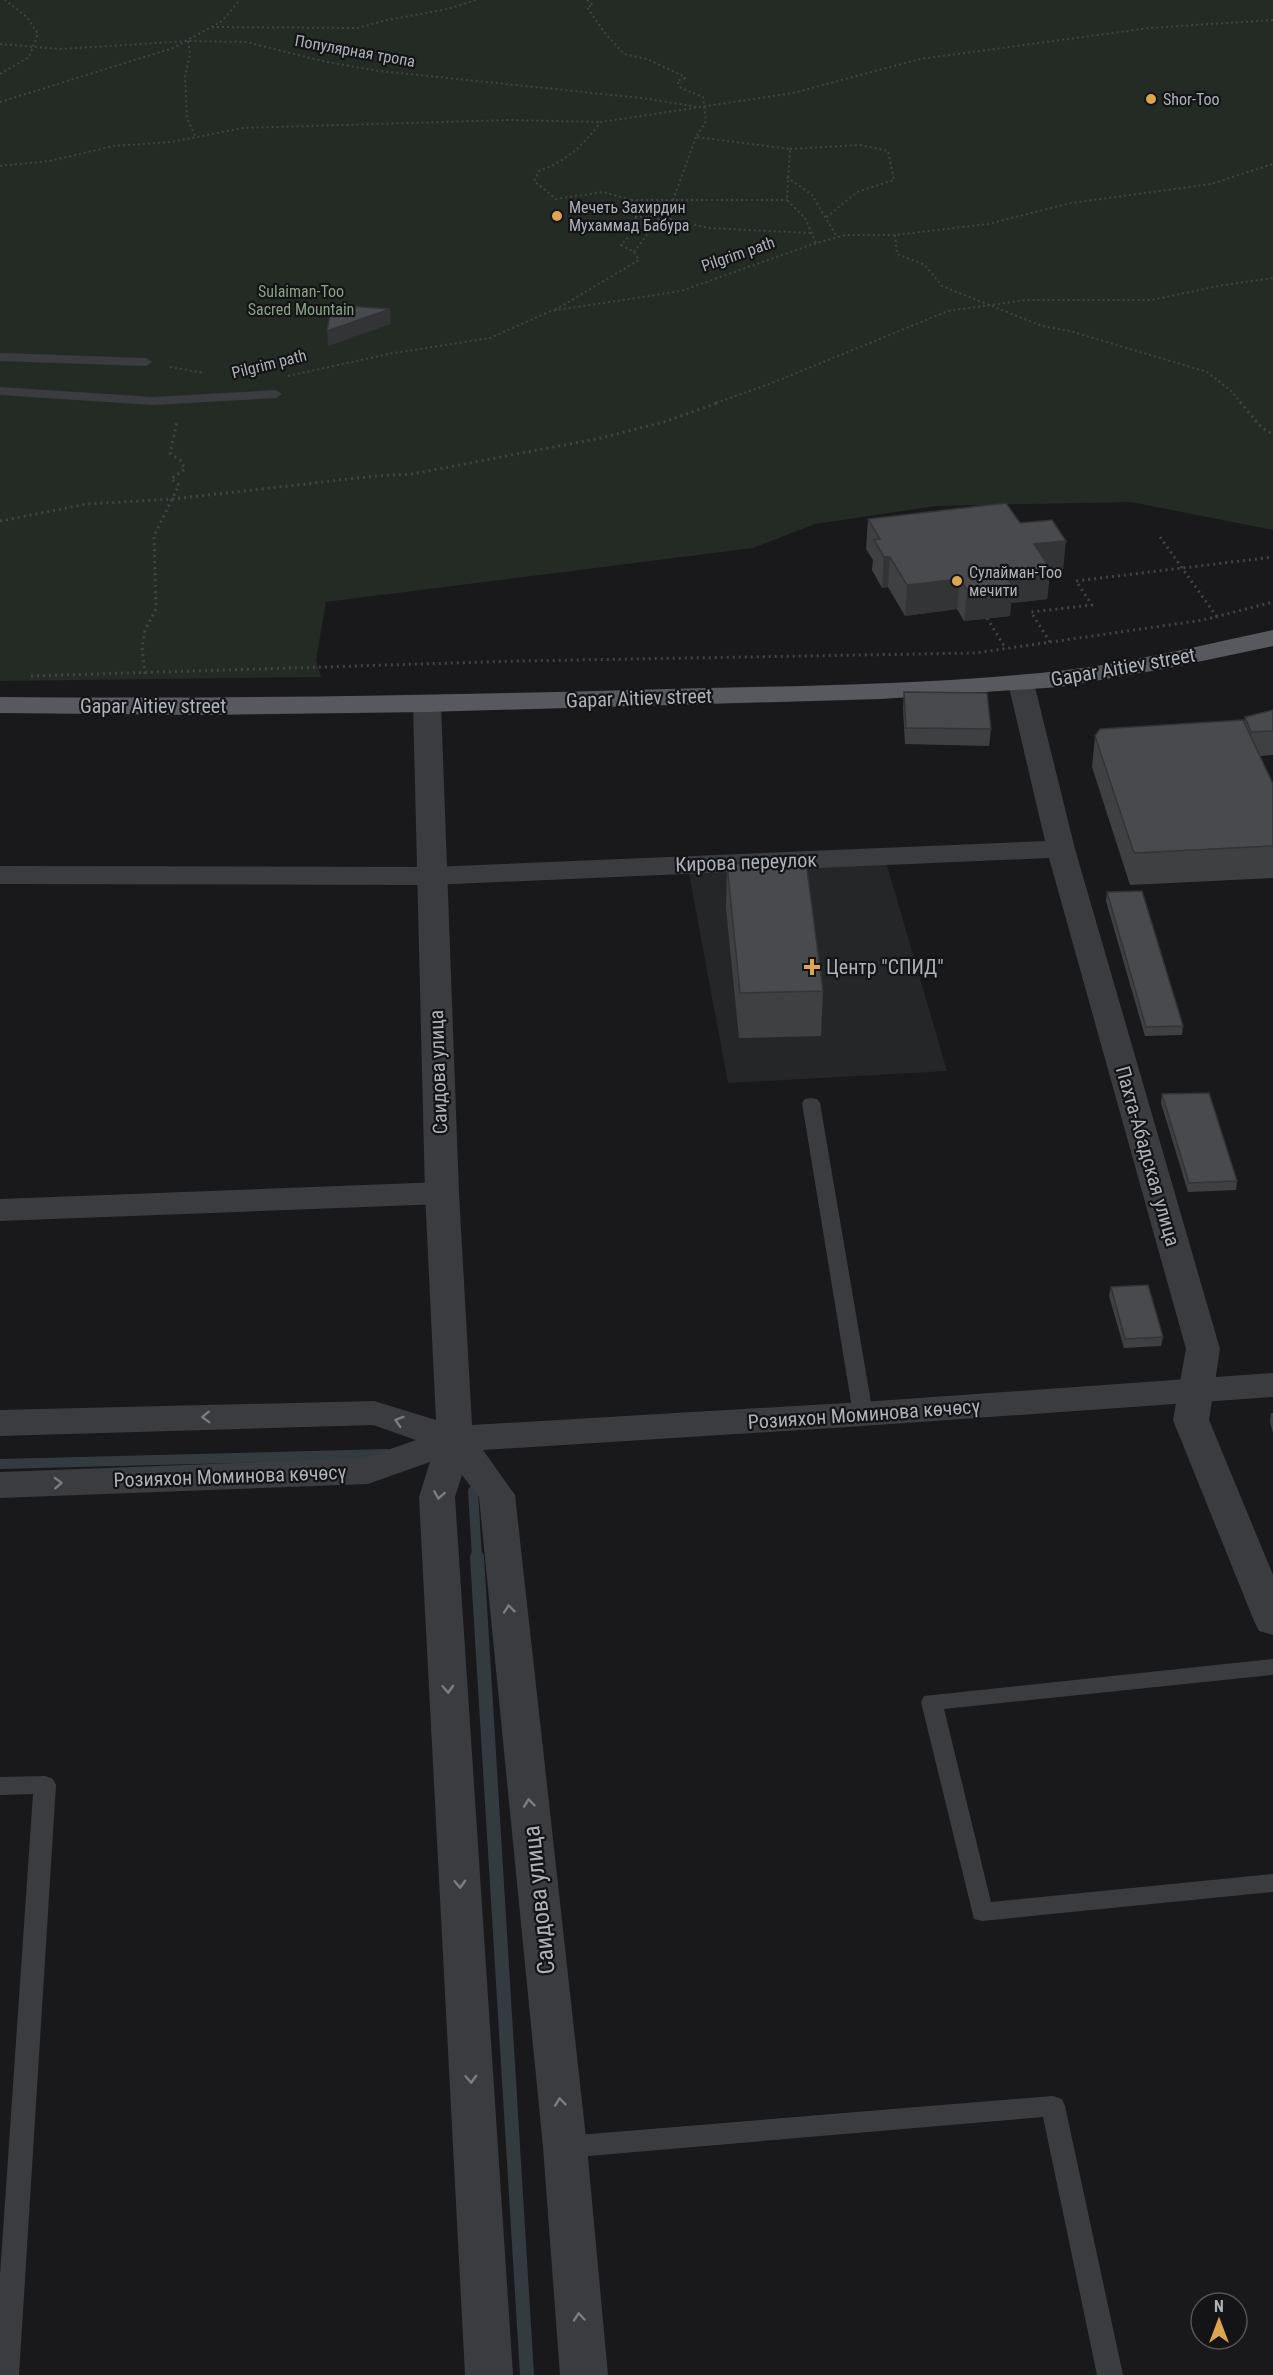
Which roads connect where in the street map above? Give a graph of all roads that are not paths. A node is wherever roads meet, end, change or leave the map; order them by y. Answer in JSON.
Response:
{"nodes":[{"id":1,"x":0,"y":357,"type":"edge"},
{"id":2,"x":146,"y":362,"type":"road end"},
{"id":3,"x":0,"y":391,"type":"edge"},
{"id":4,"x":276,"y":394,"type":"dead end"},
{"id":5,"x":1273,"y":638,"type":"edge"},
{"id":6,"x":1021,"y":683,"type":"junction"},
{"id":7,"x":427,"y":704,"type":"junction"},
{"id":8,"x":0,"y":705,"type":"edge"},
{"id":9,"x":1061,"y":849,"type":"junction"},
{"id":10,"x":0,"y":875,"type":"edge"},
{"id":11,"x":431,"y":876,"type":"junction"},
{"id":12,"x":811,"y":1103,"type":"dead end"},
{"id":13,"x":442,"y":1193,"type":"junction"},
{"id":14,"x":0,"y":1210,"type":"edge"},
{"id":15,"x":1273,"y":1385,"type":"edge"},
{"id":16,"x":1197,"y":1390,"type":"junction"},
{"id":17,"x":863,"y":1414,"type":"junction"},
{"id":18,"x":0,"y":1423,"type":"edge"},
{"id":19,"x":455,"y":1439,"type":"junction"},
{"id":20,"x":0,"y":1485,"type":"edge"},
{"id":21,"x":1273,"y":1621,"type":"edge"},
{"id":22,"x":1273,"y":1667,"type":"edge"},
{"id":23,"x":0,"y":1786,"type":"edge"},
{"id":24,"x":1273,"y":1883,"type":"edge"},
{"id":25,"x":565,"y":2146,"type":"junction"},
{"id":26,"x":6,"y":2375,"type":"edge"},
{"id":27,"x":489,"y":2375,"type":"edge"},
{"id":28,"x":584,"y":2375,"type":"edge"},
{"id":29,"x":1110,"y":2375,"type":"edge"}],
"edges":[{"from":1,"to":2,"type":"lane"},
{"from":3,"to":4,"type":"lane","name":"Pilgrim path"},
{"from":5,"to":6,"type":"main road","name":"Gapar Aitiev street"},
{"from":6,"to":7,"type":"main road","name":"Gapar Aitiev street"},
{"from":6,"to":9,"type":"street","name":"Пахта-Абадская улица"},
{"from":7,"to":8,"type":"main road","name":"Gapar Aitiev street"},
{"from":7,"to":11,"type":"street","name":"Саидова улица"},
{"from":9,"to":11,"type":"street","name":"Кирова переулок"},
{"from":9,"to":16,"type":"street","name":"Пахта-Абадская улица"},
{"from":10,"to":11,"type":"street","name":"Кирова переулок"},
{"from":11,"to":13,"type":"street","name":"Саидова улица"},
{"from":12,"to":17,"type":"lane"},
{"from":13,"to":14,"type":"street"},
{"from":13,"to":19,"type":"street","name":"Саидова улица"},
{"from":15,"to":16,"type":"street","name":"Розияхон Моминова көчөсү"},
{"from":16,"to":17,"type":"street","name":"Розияхон Моминова көчөсү"},
{"from":16,"to":21,"type":"street","name":"Пахта-Абадская улица"},
{"from":17,"to":19,"type":"street","name":"Розияхон Моминова көчөсү"},
{"from":19,"to":18,"type":"street","name":"Розияхон Моминова көчөсү","one_way":true},
{"from":20,"to":19,"type":"street","name":"Розияхон Моминова көчөсү","one_way":true},
{"from":25,"to":19,"type":"street","name":"Саидова улица","one_way":true},
{"from":19,"to":27,"type":"street","name":"Саидова улица","one_way":true},
{"from":22,"to":24,"type":"lane"},
{"from":23,"to":26,"type":"lane"},
{"from":28,"to":25,"type":"street","name":"Саидова улица","one_way":true},
{"from":25,"to":29,"type":"lane"}]}
